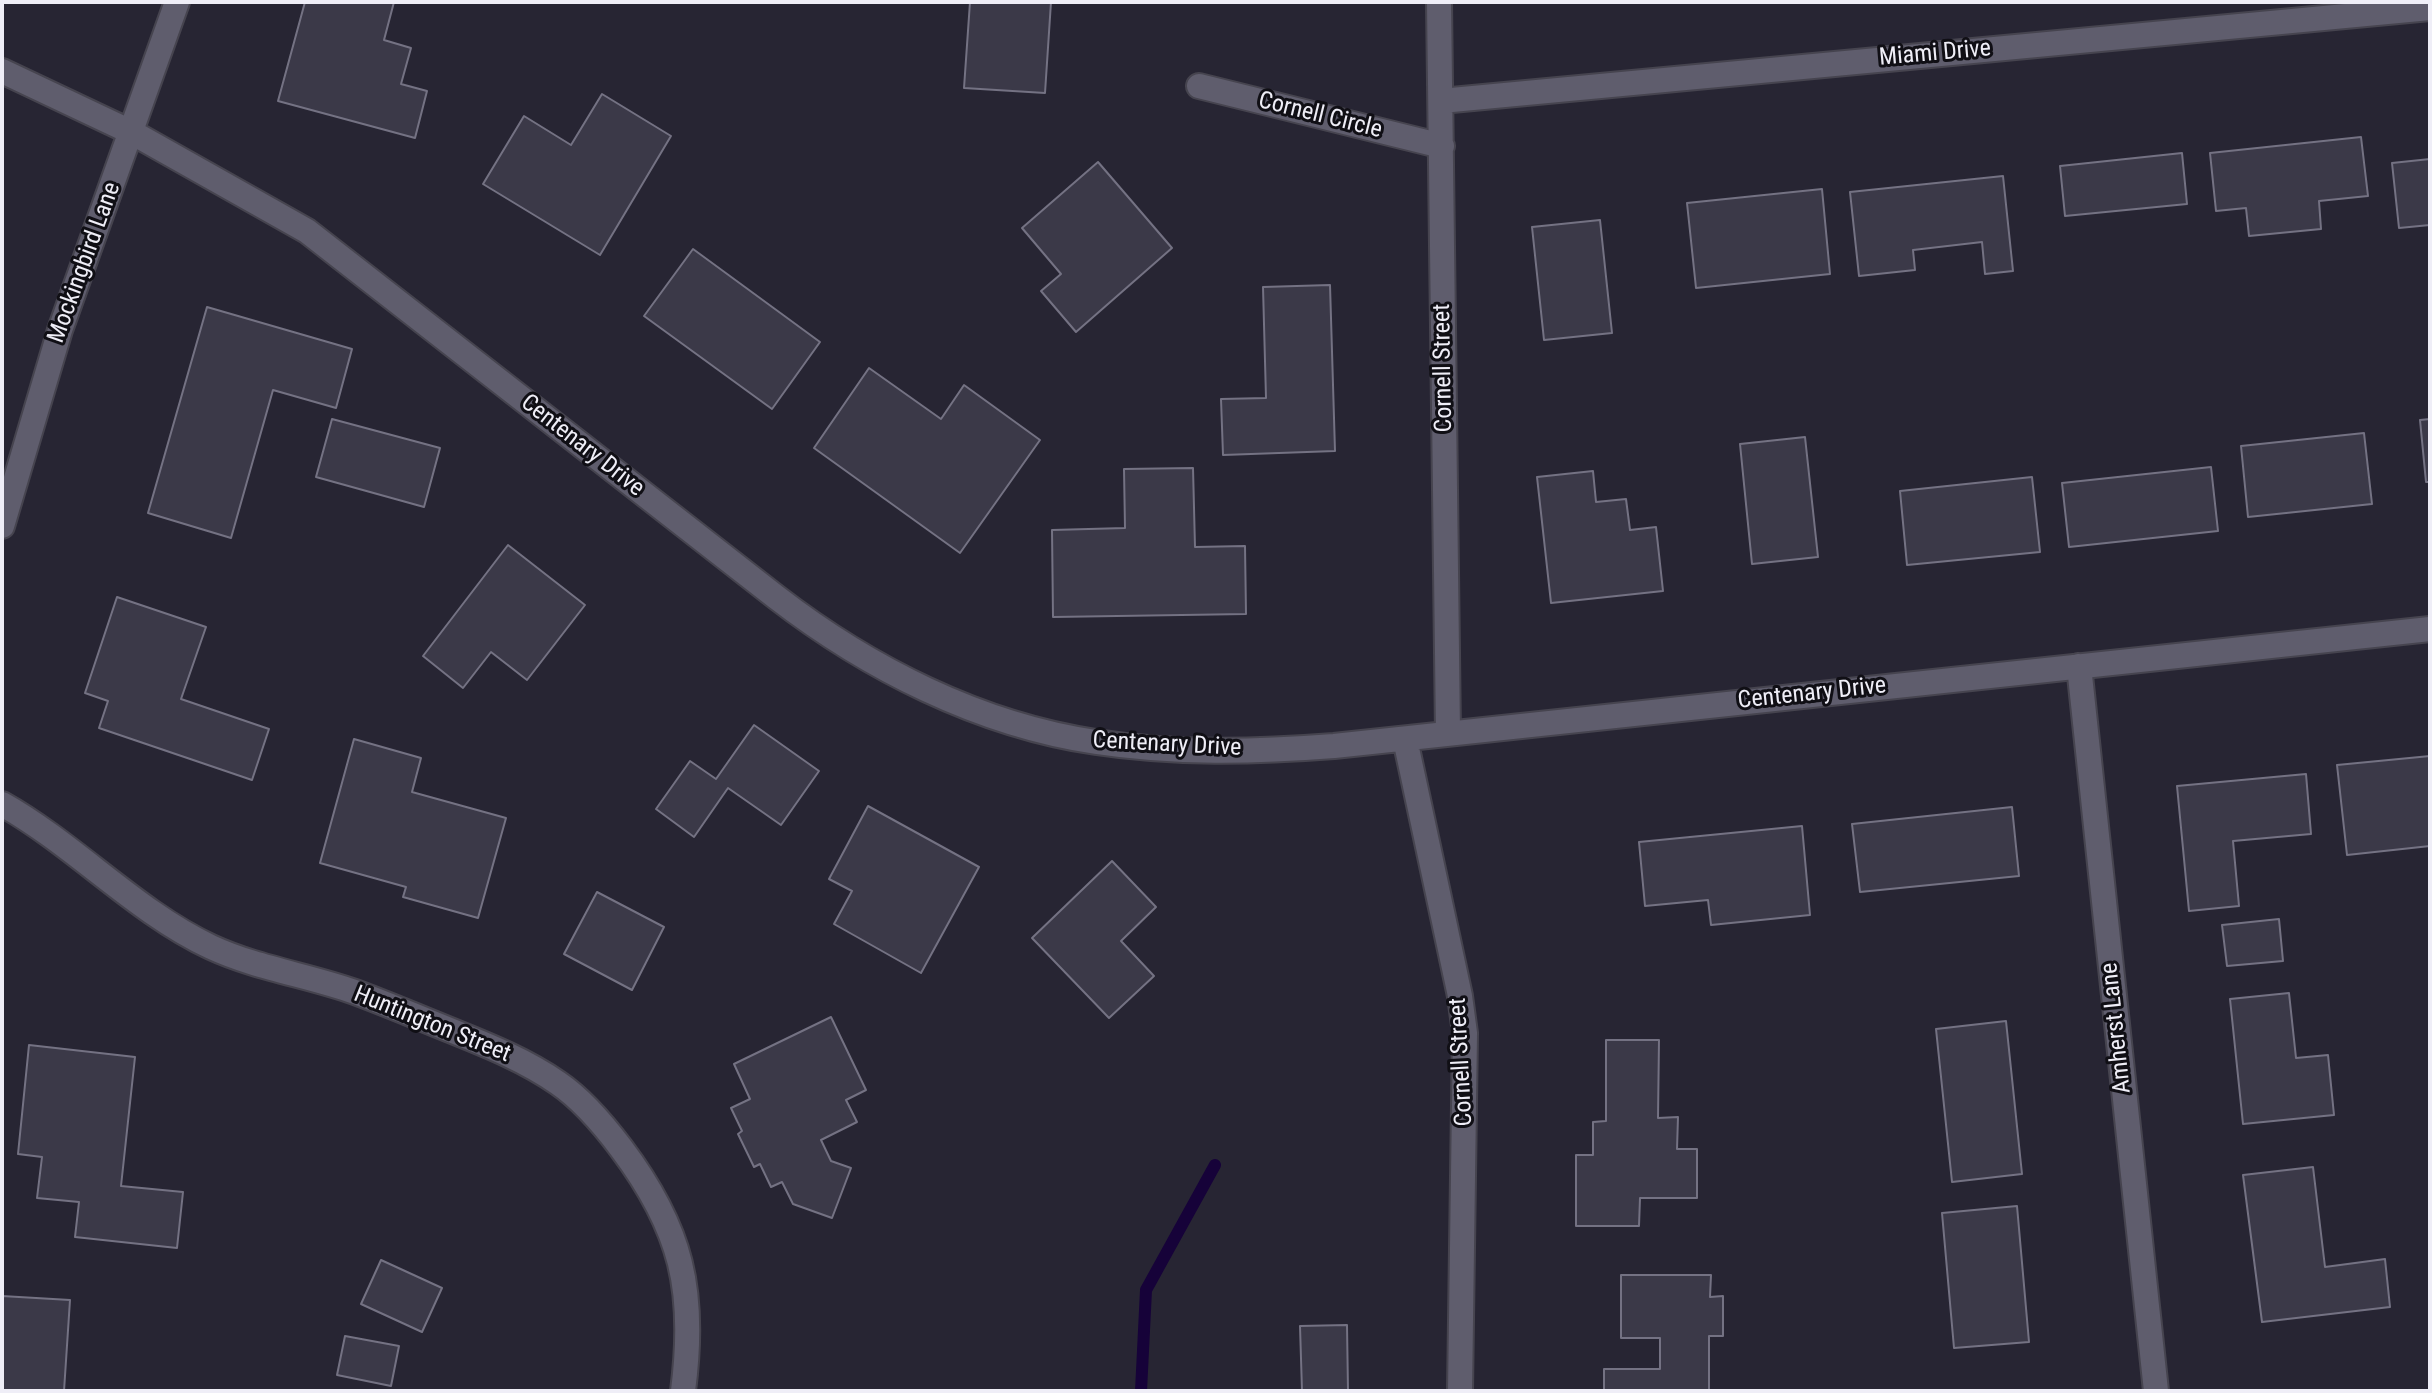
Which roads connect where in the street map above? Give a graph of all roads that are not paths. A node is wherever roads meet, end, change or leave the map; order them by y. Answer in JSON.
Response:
{"nodes":[{"id":1,"x":177,"y":2,"type":"edge"},
{"id":2,"x":1439,"y":2,"type":"edge"},
{"id":3,"x":2430,"y":8,"type":"edge"},
{"id":4,"x":2,"y":71,"type":"edge"},
{"id":5,"x":1199,"y":86,"type":"dead end"},
{"id":6,"x":1441,"y":101,"type":"junction"},
{"id":7,"x":133,"y":133,"type":"junction"},
{"id":8,"x":1442,"y":146,"type":"junction"},
{"id":9,"x":2,"y":526,"type":"edge"},
{"id":10,"x":2430,"y":629,"type":"edge"},
{"id":11,"x":2079,"y":666,"type":"junction"},
{"id":12,"x":1448,"y":733,"type":"junction"},
{"id":13,"x":1405,"y":739,"type":"junction"},
{"id":14,"x":2,"y":804,"type":"edge"},
{"id":15,"x":683,"y":1391,"type":"edge"},
{"id":16,"x":1460,"y":1391,"type":"edge"},
{"id":17,"x":2156,"y":1391,"type":"edge"}],
"edges":[{"from":1,"to":7,"type":"street","name":"Mockingbird Lane"},
{"from":2,"to":6,"type":"street","name":"Cornell Street"},
{"from":3,"to":6,"type":"street","name":"Miami Drive"},
{"from":4,"to":7,"type":"street","name":"Centenary Drive"},
{"from":5,"to":8,"type":"street","name":"Cornell Circle"},
{"from":6,"to":8,"type":"street","name":"Cornell Street"},
{"from":7,"to":9,"type":"street","name":"Mockingbird Lane"},
{"from":7,"to":13,"type":"street","name":"Centenary Drive"},
{"from":8,"to":12,"type":"street","name":"Cornell Street"},
{"from":10,"to":11,"type":"street","name":"Centenary Drive"},
{"from":11,"to":12,"type":"street","name":"Centenary Drive"},
{"from":11,"to":17,"type":"street","name":"Amherst Lane"},
{"from":12,"to":13,"type":"street","name":"Centenary Drive"},
{"from":13,"to":16,"type":"street","name":"Cornell Street"},
{"from":14,"to":15,"type":"street","name":"Huntington Street"}]}
